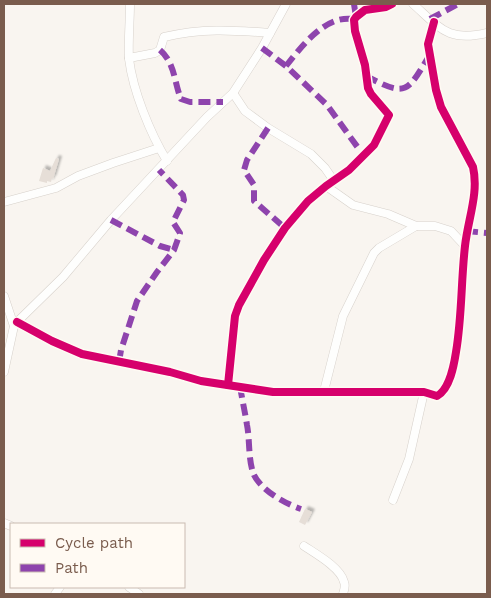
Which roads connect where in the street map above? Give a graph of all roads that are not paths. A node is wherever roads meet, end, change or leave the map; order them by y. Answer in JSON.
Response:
{"nodes":[{"id":1,"x":130,"y":4,"type":"edge"},
{"id":2,"x":286,"y":4,"type":"edge"},
{"id":3,"x":392,"y":4,"type":"edge"},
{"id":4,"x":413,"y":4,"type":"edge"},
{"id":5,"x":434,"y":22,"type":"junction"},
{"id":6,"x":270,"y":33,"type":"junction"},
{"id":7,"x":487,"y":33,"type":"edge"},
{"id":8,"x":129,"y":58,"type":"junction"},
{"id":9,"x":233,"y":93,"type":"junction"},
{"id":10,"x":159,"y":148,"type":"junction"},
{"id":11,"x":167,"y":161,"type":"junction"},
{"id":12,"x":334,"y":181,"type":"junction"},
{"id":13,"x":326,"y":186,"type":"junction"},
{"id":14,"x":4,"y":202,"type":"edge"},
{"id":15,"x":416,"y":226,"type":"junction"},
{"id":16,"x":465,"y":246,"type":"junction"},
{"id":17,"x":4,"y":296,"type":"edge"},
{"id":18,"x":16,"y":324,"type":"junction"},
{"id":19,"x":4,"y":372,"type":"edge"},
{"id":20,"x":228,"y":385,"type":"junction"},
{"id":21,"x":324,"y":391,"type":"junction"},
{"id":22,"x":424,"y":392,"type":"junction"},
{"id":23,"x":393,"y":500,"type":"dead end"},
{"id":24,"x":304,"y":546,"type":"dead end"},
{"id":25,"x":343,"y":594,"type":"edge"}],
"edges":[{"from":1,"to":8,"type":"street"},
{"from":2,"to":6,"type":"street"},
{"from":3,"to":12,"type":"street"},
{"from":4,"to":5,"type":"street"},
{"from":5,"to":7,"type":"street"},
{"from":5,"to":16,"type":"street"},
{"from":6,"to":8,"type":"street"},
{"from":6,"to":9,"type":"street"},
{"from":8,"to":10,"type":"street"},
{"from":9,"to":11,"type":"street"},
{"from":9,"to":12,"type":"street"},
{"from":10,"to":11,"type":"street"},
{"from":10,"to":14,"type":"street"},
{"from":11,"to":18,"type":"street"},
{"from":12,"to":13,"type":"street"},
{"from":13,"to":15,"type":"street"},
{"from":13,"to":20,"type":"street"},
{"from":15,"to":16,"type":"street"},
{"from":15,"to":21,"type":"street"},
{"from":16,"to":22,"type":"street"},
{"from":17,"to":18,"type":"street"},
{"from":18,"to":19,"type":"street"},
{"from":18,"to":20,"type":"street"},
{"from":20,"to":21,"type":"street"},
{"from":21,"to":22,"type":"street"},
{"from":22,"to":23,"type":"street"},
{"from":24,"to":25,"type":"street"}]}
